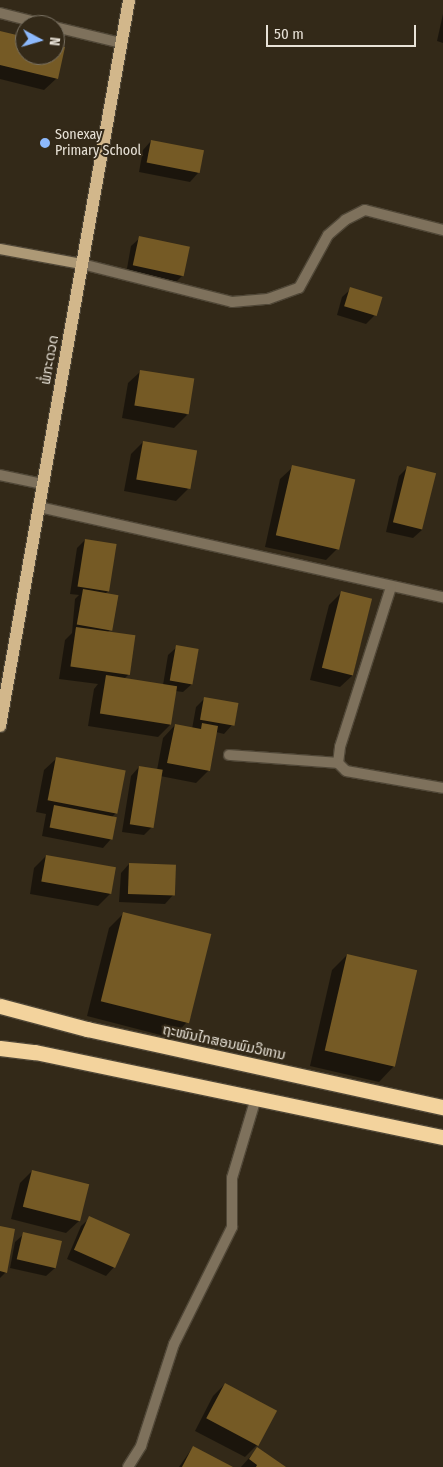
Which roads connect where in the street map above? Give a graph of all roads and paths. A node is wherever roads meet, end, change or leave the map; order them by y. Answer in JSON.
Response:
{"nodes":[{"id":1,"x":129,"y":0,"type":"edge"},
{"id":2,"x":0,"y":14,"type":"edge"},
{"id":3,"x":15,"y":18,"type":"edge"},
{"id":4,"x":65,"y":29,"type":"edge"},
{"id":5,"x":121,"y":43,"type":"junction"},
{"id":6,"x":443,"y":230,"type":"edge"},
{"id":7,"x":0,"y":249,"type":"edge"},
{"id":8,"x":82,"y":264,"type":"junction"},
{"id":9,"x":0,"y":475,"type":"edge"},
{"id":10,"x":43,"y":484,"type":"junction"},
{"id":11,"x":39,"y":507,"type":"junction"},
{"id":12,"x":392,"y":587,"type":"junction"},
{"id":13,"x":443,"y":597,"type":"edge"},
{"id":14,"x":0,"y":726,"type":"edge"},
{"id":15,"x":229,"y":755,"type":"dead end"},
{"id":16,"x":338,"y":762,"type":"junction"},
{"id":17,"x":443,"y":788,"type":"edge"},
{"id":18,"x":0,"y":1006,"type":"edge"},
{"id":19,"x":0,"y":1048,"type":"edge"},
{"id":20,"x":256,"y":1098,"type":"junction"},
{"id":21,"x":443,"y":1107,"type":"edge"},
{"id":22,"x":443,"y":1137,"type":"edge"},
{"id":23,"x":128,"y":1467,"type":"edge"}],
"edges":[{"from":1,"to":5,"type":"main road","name":"ພໍ່ກະດວດ"},
{"from":2,"to":3,"type":"street"},
{"from":4,"to":5,"type":"street"},
{"from":5,"to":8,"type":"main road","name":"ພໍ່ກະດວດ"},
{"from":6,"to":8,"type":"street"},
{"from":7,"to":8,"type":"street"},
{"from":8,"to":10,"type":"main road","name":"ພໍ່ກະດວດ"},
{"from":9,"to":10,"type":"street"},
{"from":10,"to":11,"type":"main road","name":"ພໍ່ກະດວດ"},
{"from":11,"to":12,"type":"street"},
{"from":11,"to":14,"type":"main road","name":"ພໍ່ກະດວດ"},
{"from":12,"to":13,"type":"street"},
{"from":12,"to":16,"type":"street"},
{"from":15,"to":16,"type":"street"},
{"from":16,"to":17,"type":"street"},
{"from":18,"to":21,"type":"highway","name":"ຖະໜົນໄກສອນພົມວິຫານ"},
{"from":19,"to":20,"type":"highway"},
{"from":20,"to":22,"type":"highway"},
{"from":20,"to":23,"type":"street"}]}
